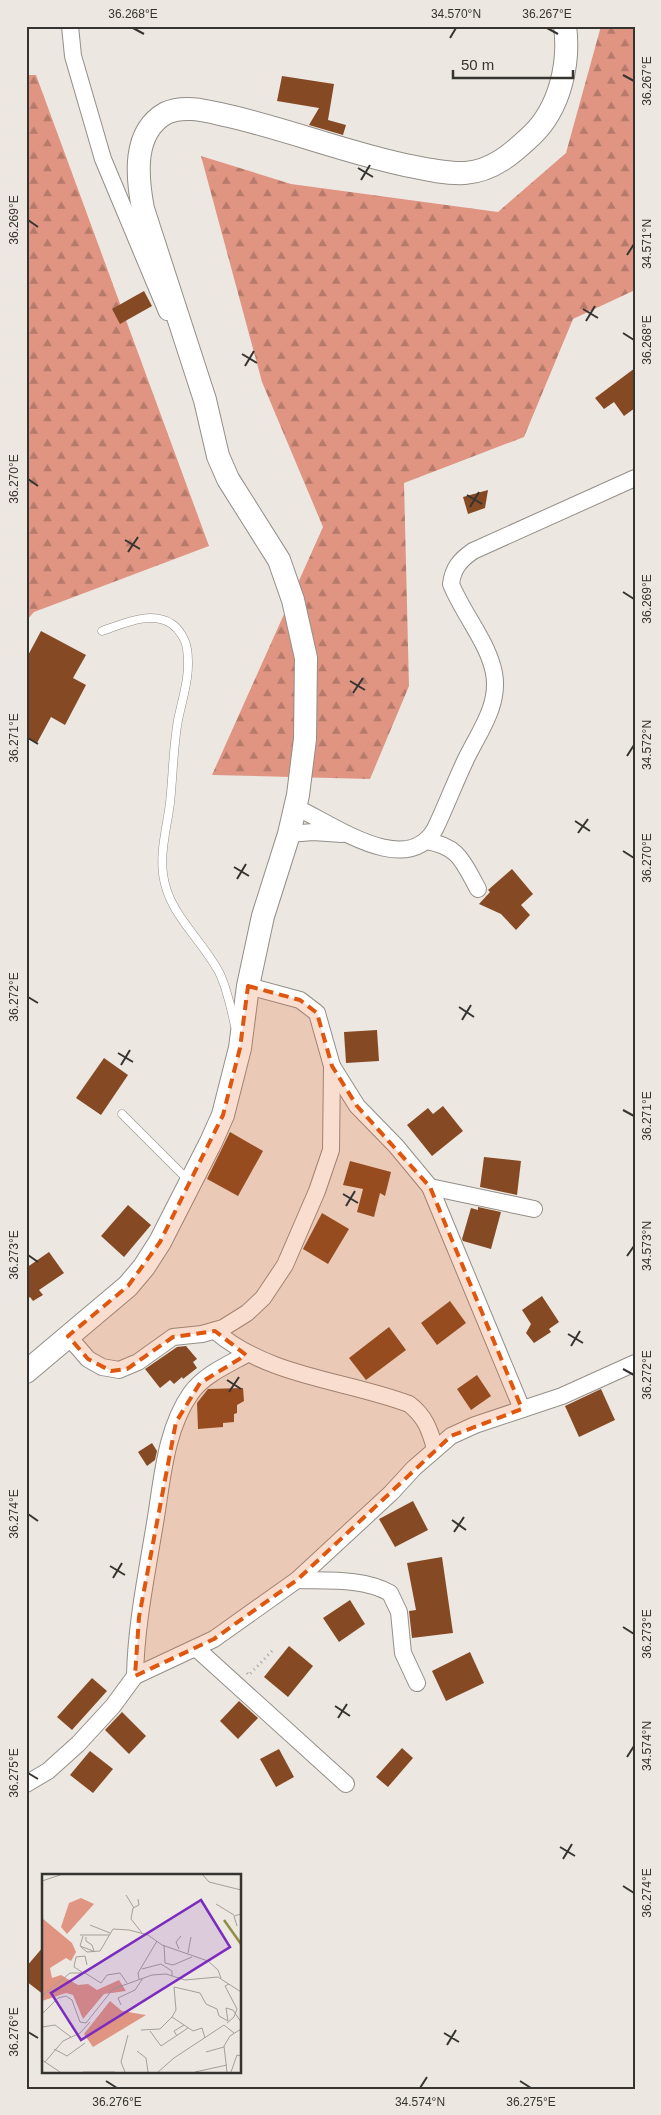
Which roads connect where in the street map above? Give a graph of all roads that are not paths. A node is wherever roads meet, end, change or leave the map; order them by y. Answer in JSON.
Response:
{"nodes":[{"id":1,"x":70,"y":26,"type":"edge"},
{"id":2,"x":565,"y":26,"type":"edge"},
{"id":3,"x":635,"y":478,"type":"edge"},
{"id":4,"x":228,"y":479,"type":"junction"},
{"id":5,"x":102,"y":631,"type":"dead end"},
{"id":6,"x":295,"y":808,"type":"junction"},
{"id":7,"x":289,"y":834,"type":"junction"},
{"id":8,"x":344,"y":834,"type":"junction"},
{"id":9,"x":426,"y":842,"type":"junction"},
{"id":10,"x":478,"y":889,"type":"dead end"},
{"id":11,"x":248,"y":986,"type":"junction"},
{"id":12,"x":240,"y":1048,"type":"junction"},
{"id":13,"x":332,"y":1066,"type":"junction"},
{"id":14,"x":122,"y":1114,"type":"dead end"},
{"id":15,"x":191,"y":1182,"type":"junction"},
{"id":16,"x":430,"y":1187,"type":"junction"},
{"id":17,"x":534,"y":1209,"type":"dead end"},
{"id":18,"x":215,"y":1331,"type":"junction"},
{"id":19,"x":68,"y":1336,"type":"junction"},
{"id":20,"x":247,"y":1354,"type":"junction"},
{"id":21,"x":635,"y":1363,"type":"edge"},
{"id":22,"x":26,"y":1372,"type":"edge"},
{"id":23,"x":522,"y":1409,"type":"junction"},
{"id":24,"x":435,"y":1449,"type":"junction"},
{"id":25,"x":297,"y":1580,"type":"junction"},
{"id":26,"x":197,"y":1649,"type":"junction"},
{"id":27,"x":135,"y":1676,"type":"junction"},
{"id":28,"x":417,"y":1682,"type":"dead end"},
{"id":29,"x":26,"y":1784,"type":"edge"},
{"id":30,"x":346,"y":1784,"type":"dead end"}],
"edges":[{"from":1,"to":4,"type":"street"},
{"from":2,"to":4,"type":"street"},
{"from":3,"to":9,"type":"street"},
{"from":4,"to":6,"type":"street"},
{"from":5,"to":12,"type":"lane"},
{"from":6,"to":7,"type":"street"},
{"from":6,"to":8,"type":"street"},
{"from":7,"to":8,"type":"street"},
{"from":7,"to":11,"type":"street"},
{"from":8,"to":9,"type":"street"},
{"from":9,"to":10,"type":"street"},
{"from":11,"to":12,"type":"street"},
{"from":11,"to":13,"type":"street"},
{"from":12,"to":15,"type":"street"},
{"from":13,"to":16,"type":"street"},
{"from":13,"to":18,"type":"street"},
{"from":14,"to":15,"type":"lane"},
{"from":15,"to":19,"type":"street"},
{"from":16,"to":17,"type":"street"},
{"from":16,"to":23,"type":"street"},
{"from":18,"to":19,"type":"street"},
{"from":18,"to":20,"type":"street"},
{"from":19,"to":22,"type":"street"},
{"from":20,"to":24,"type":"street"},
{"from":20,"to":27,"type":"street"},
{"from":21,"to":23,"type":"street"},
{"from":23,"to":24,"type":"street"},
{"from":24,"to":25,"type":"street"},
{"from":25,"to":26,"type":"street"},
{"from":25,"to":28,"type":"street"},
{"from":26,"to":27,"type":"street"},
{"from":26,"to":30,"type":"street"},
{"from":27,"to":29,"type":"street"}]}
